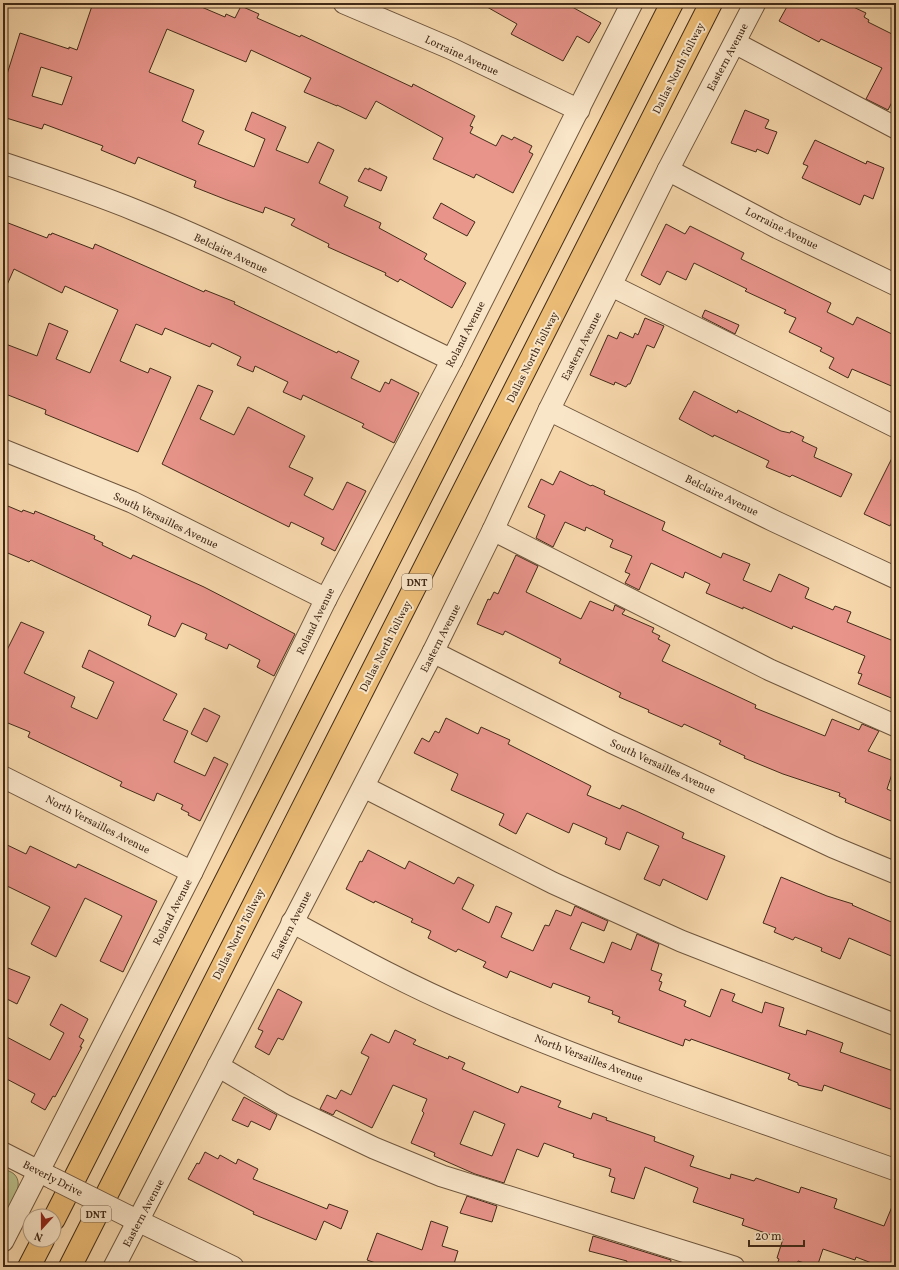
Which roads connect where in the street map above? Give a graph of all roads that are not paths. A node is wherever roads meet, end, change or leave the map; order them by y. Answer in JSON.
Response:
{"nodes":[{"id":1,"x":344,"y":3,"type":"edge"},
{"id":2,"x":632,"y":3,"type":"edge"},
{"id":3,"x":672,"y":3,"type":"edge"},
{"id":4,"x":711,"y":3,"type":"edge"},
{"id":5,"x":755,"y":3,"type":"edge"},
{"id":6,"x":735,"y":43,"type":"junction"},
{"id":7,"x":579,"y":110,"type":"junction"},
{"id":8,"x":896,"y":128,"type":"edge"},
{"id":9,"x":3,"y":163,"type":"edge"},
{"id":10,"x":668,"y":170,"type":"junction"},
{"id":11,"x":896,"y":285,"type":"edge"},
{"id":12,"x":612,"y":286,"type":"junction"},
{"id":13,"x":452,"y":360,"type":"junction"},
{"id":14,"x":549,"y":410,"type":"junction"},
{"id":15,"x":896,"y":428,"type":"edge"},
{"id":16,"x":3,"y":450,"type":"edge"},
{"id":17,"x":493,"y":530,"type":"junction"},
{"id":18,"x":896,"y":578,"type":"edge"},
{"id":19,"x":326,"y":599,"type":"junction"},
{"id":20,"x":433,"y":652,"type":"junction"},
{"id":21,"x":896,"y":726,"type":"edge"},
{"id":22,"x":3,"y":777,"type":"edge"},
{"id":23,"x":364,"y":787,"type":"junction"},
{"id":24,"x":192,"y":872,"type":"junction"},
{"id":25,"x":896,"y":873,"type":"edge"},
{"id":26,"x":292,"y":922,"type":"junction"},
{"id":27,"x":896,"y":1025,"type":"edge"},
{"id":28,"x":218,"y":1066,"type":"junction"},
{"id":29,"x":3,"y":1153,"type":"edge"},
{"id":30,"x":896,"y":1170,"type":"edge"},
{"id":31,"x":45,"y":1174,"type":"junction"},
{"id":32,"x":59,"y":1208,"type":"edge"},
{"id":33,"x":133,"y":1219,"type":"junction"},
{"id":34,"x":3,"y":1241,"type":"edge"},
{"id":35,"x":39,"y":1248,"type":"edge"},
{"id":36,"x":29,"y":1267,"type":"edge"},
{"id":37,"x":70,"y":1267,"type":"edge"},
{"id":38,"x":114,"y":1267,"type":"edge"},
{"id":39,"x":233,"y":1267,"type":"edge"},
{"id":40,"x":734,"y":1267,"type":"edge"}],
"edges":[{"from":1,"to":7,"type":"street","name":"Lorraine Avenue"},
{"from":2,"to":7,"type":"street","name":"Roland Avenue"},
{"from":3,"to":32,"type":"highway"},
{"from":4,"to":37,"type":"highway","name":"Dallas North Tollway","number":"DNT"},
{"from":5,"to":6,"type":"street","name":"Eastern Avenue"},
{"from":6,"to":8,"type":"street"},
{"from":6,"to":10,"type":"street","name":"Eastern Avenue"},
{"from":7,"to":13,"type":"street","name":"Roland Avenue"},
{"from":9,"to":13,"type":"street","name":"Belclaire Avenue"},
{"from":10,"to":11,"type":"street","name":"Lorraine Avenue"},
{"from":10,"to":12,"type":"street","name":"Eastern Avenue"},
{"from":12,"to":14,"type":"street","name":"Eastern Avenue"},
{"from":12,"to":15,"type":"street"},
{"from":13,"to":19,"type":"street","name":"Roland Avenue"},
{"from":14,"to":17,"type":"street","name":"Eastern Avenue"},
{"from":14,"to":18,"type":"street","name":"Belclaire Avenue"},
{"from":16,"to":19,"type":"street","name":"South Versailles Avenue"},
{"from":17,"to":20,"type":"street","name":"Eastern Avenue"},
{"from":17,"to":21,"type":"street"},
{"from":19,"to":24,"type":"street","name":"Roland Avenue"},
{"from":20,"to":23,"type":"street","name":"Eastern Avenue"},
{"from":20,"to":25,"type":"street","name":"South Versailles Avenue"},
{"from":22,"to":24,"type":"street","name":"North Versailles Avenue"},
{"from":23,"to":26,"type":"street","name":"Eastern Avenue"},
{"from":23,"to":27,"type":"street"},
{"from":24,"to":31,"type":"street","name":"Roland Avenue"},
{"from":26,"to":28,"type":"street","name":"Eastern Avenue"},
{"from":26,"to":30,"type":"street","name":"North Versailles Avenue"},
{"from":28,"to":33,"type":"street","name":"Eastern Avenue"},
{"from":28,"to":40,"type":"street"},
{"from":29,"to":31,"type":"street","name":"Beverly Drive"},
{"from":31,"to":33,"type":"street","name":"Beverly Drive","bridge":true},
{"from":31,"to":34,"type":"street","name":"Roland Avenue"},
{"from":33,"to":38,"type":"street","name":"Eastern Avenue"},
{"from":33,"to":39,"type":"street","name":"Beverly Drive"},
{"from":35,"to":36,"type":"highway"}]}
